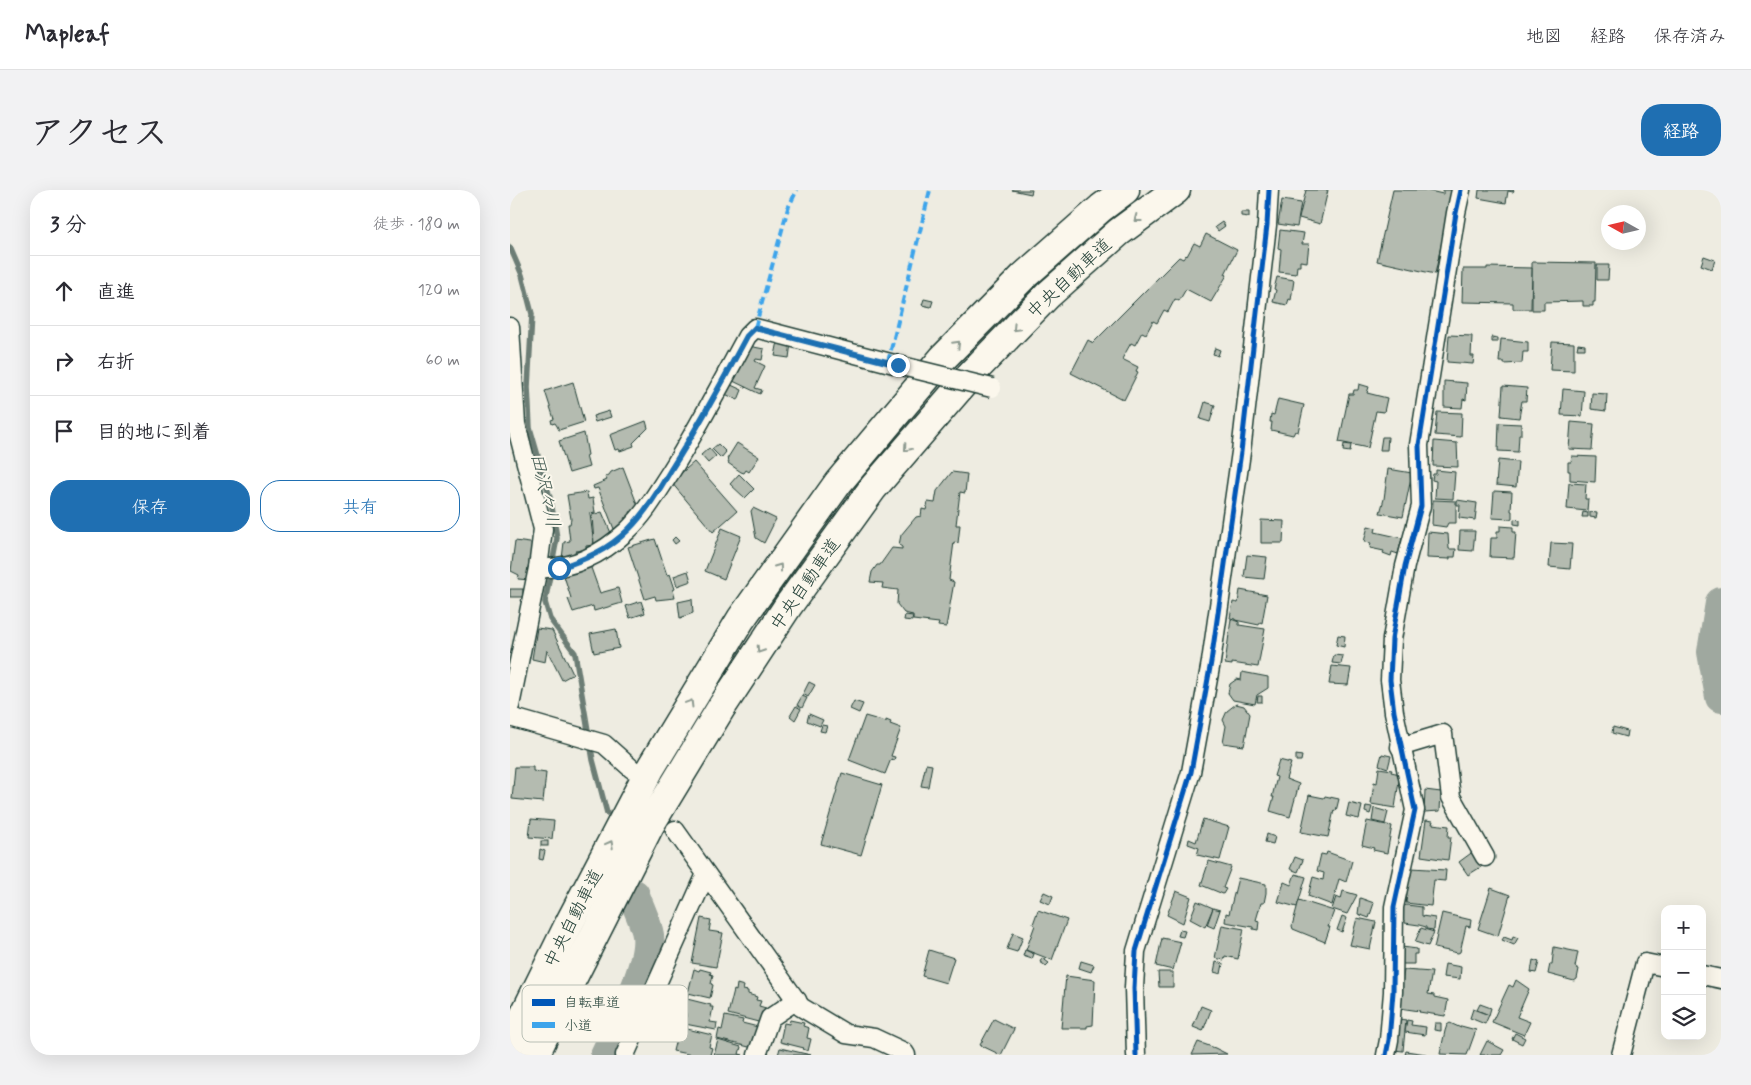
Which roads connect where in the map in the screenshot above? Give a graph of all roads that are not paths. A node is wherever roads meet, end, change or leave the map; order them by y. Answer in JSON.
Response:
{"nodes":[{"id":1,"x":1125,"y":190,"type":"edge"},
{"id":2,"x":1176,"y":190,"type":"edge"},
{"id":3,"x":1269,"y":190,"type":"edge"},
{"id":4,"x":1461,"y":190,"type":"edge"},
{"id":5,"x":510,"y":327,"type":"edge"},
{"id":6,"x":992,"y":388,"type":"dead end"},
{"id":7,"x":512,"y":397,"type":"edge"},
{"id":8,"x":547,"y":568,"type":"junction"},
{"id":9,"x":510,"y":706,"type":"edge"},
{"id":10,"x":510,"y":717,"type":"edge"},
{"id":11,"x":1400,"y":747,"type":"junction"},
{"id":12,"x":632,"y":769,"type":"dead end"},
{"id":13,"x":675,"y":830,"type":"dead end"},
{"id":14,"x":1486,"y":857,"type":"dead end"},
{"id":15,"x":706,"y":874,"type":"junction"},
{"id":16,"x":1661,"y":966,"type":"edge"},
{"id":17,"x":1706,"y":976,"type":"edge"},
{"id":18,"x":1721,"y":979,"type":"edge"},
{"id":19,"x":539,"y":985,"type":"edge"},
{"id":20,"x":569,"y":985,"type":"edge"},
{"id":21,"x":656,"y":985,"type":"edge"},
{"id":22,"x":797,"y":1000,"type":"junction"},
{"id":23,"x":522,"y":1020,"type":"edge"},
{"id":24,"x":541,"y":1042,"type":"edge"},
{"id":25,"x":631,"y":1042,"type":"edge"},
{"id":26,"x":510,"y":1044,"type":"edge"},
{"id":27,"x":535,"y":1055,"type":"edge"},
{"id":28,"x":625,"y":1055,"type":"edge"},
{"id":29,"x":758,"y":1055,"type":"edge"},
{"id":30,"x":906,"y":1055,"type":"edge"},
{"id":31,"x":1136,"y":1055,"type":"edge"},
{"id":32,"x":1386,"y":1055,"type":"edge"},
{"id":33,"x":1621,"y":1055,"type":"edge"}],
"edges":[{"from":19,"to":1,"type":"highway","name":"中央自動車道","one_way":true},
{"from":2,"to":20,"type":"highway","name":"中央自動車道","one_way":true},
{"from":3,"to":31,"type":"street"},
{"from":4,"to":11,"type":"street"},
{"from":5,"to":7,"type":"street"},
{"from":6,"to":8,"type":"street","bridge":true},
{"from":7,"to":8,"type":"street"},
{"from":8,"to":9,"type":"street"},
{"from":10,"to":12,"type":"street"},
{"from":11,"to":14,"type":"street"},
{"from":11,"to":32,"type":"street"},
{"from":13,"to":15,"type":"street"},
{"from":15,"to":21,"type":"street"},
{"from":15,"to":22,"type":"street"},
{"from":16,"to":33,"type":"street"},
{"from":17,"to":18,"type":"street"},
{"from":22,"to":29,"type":"street"},
{"from":22,"to":30,"type":"street"},
{"from":26,"to":23,"type":"highway","name":"中央自動車道","one_way":true},
{"from":24,"to":27,"type":"highway","name":"中央自動車道","one_way":true},
{"from":25,"to":28,"type":"street"}]}
